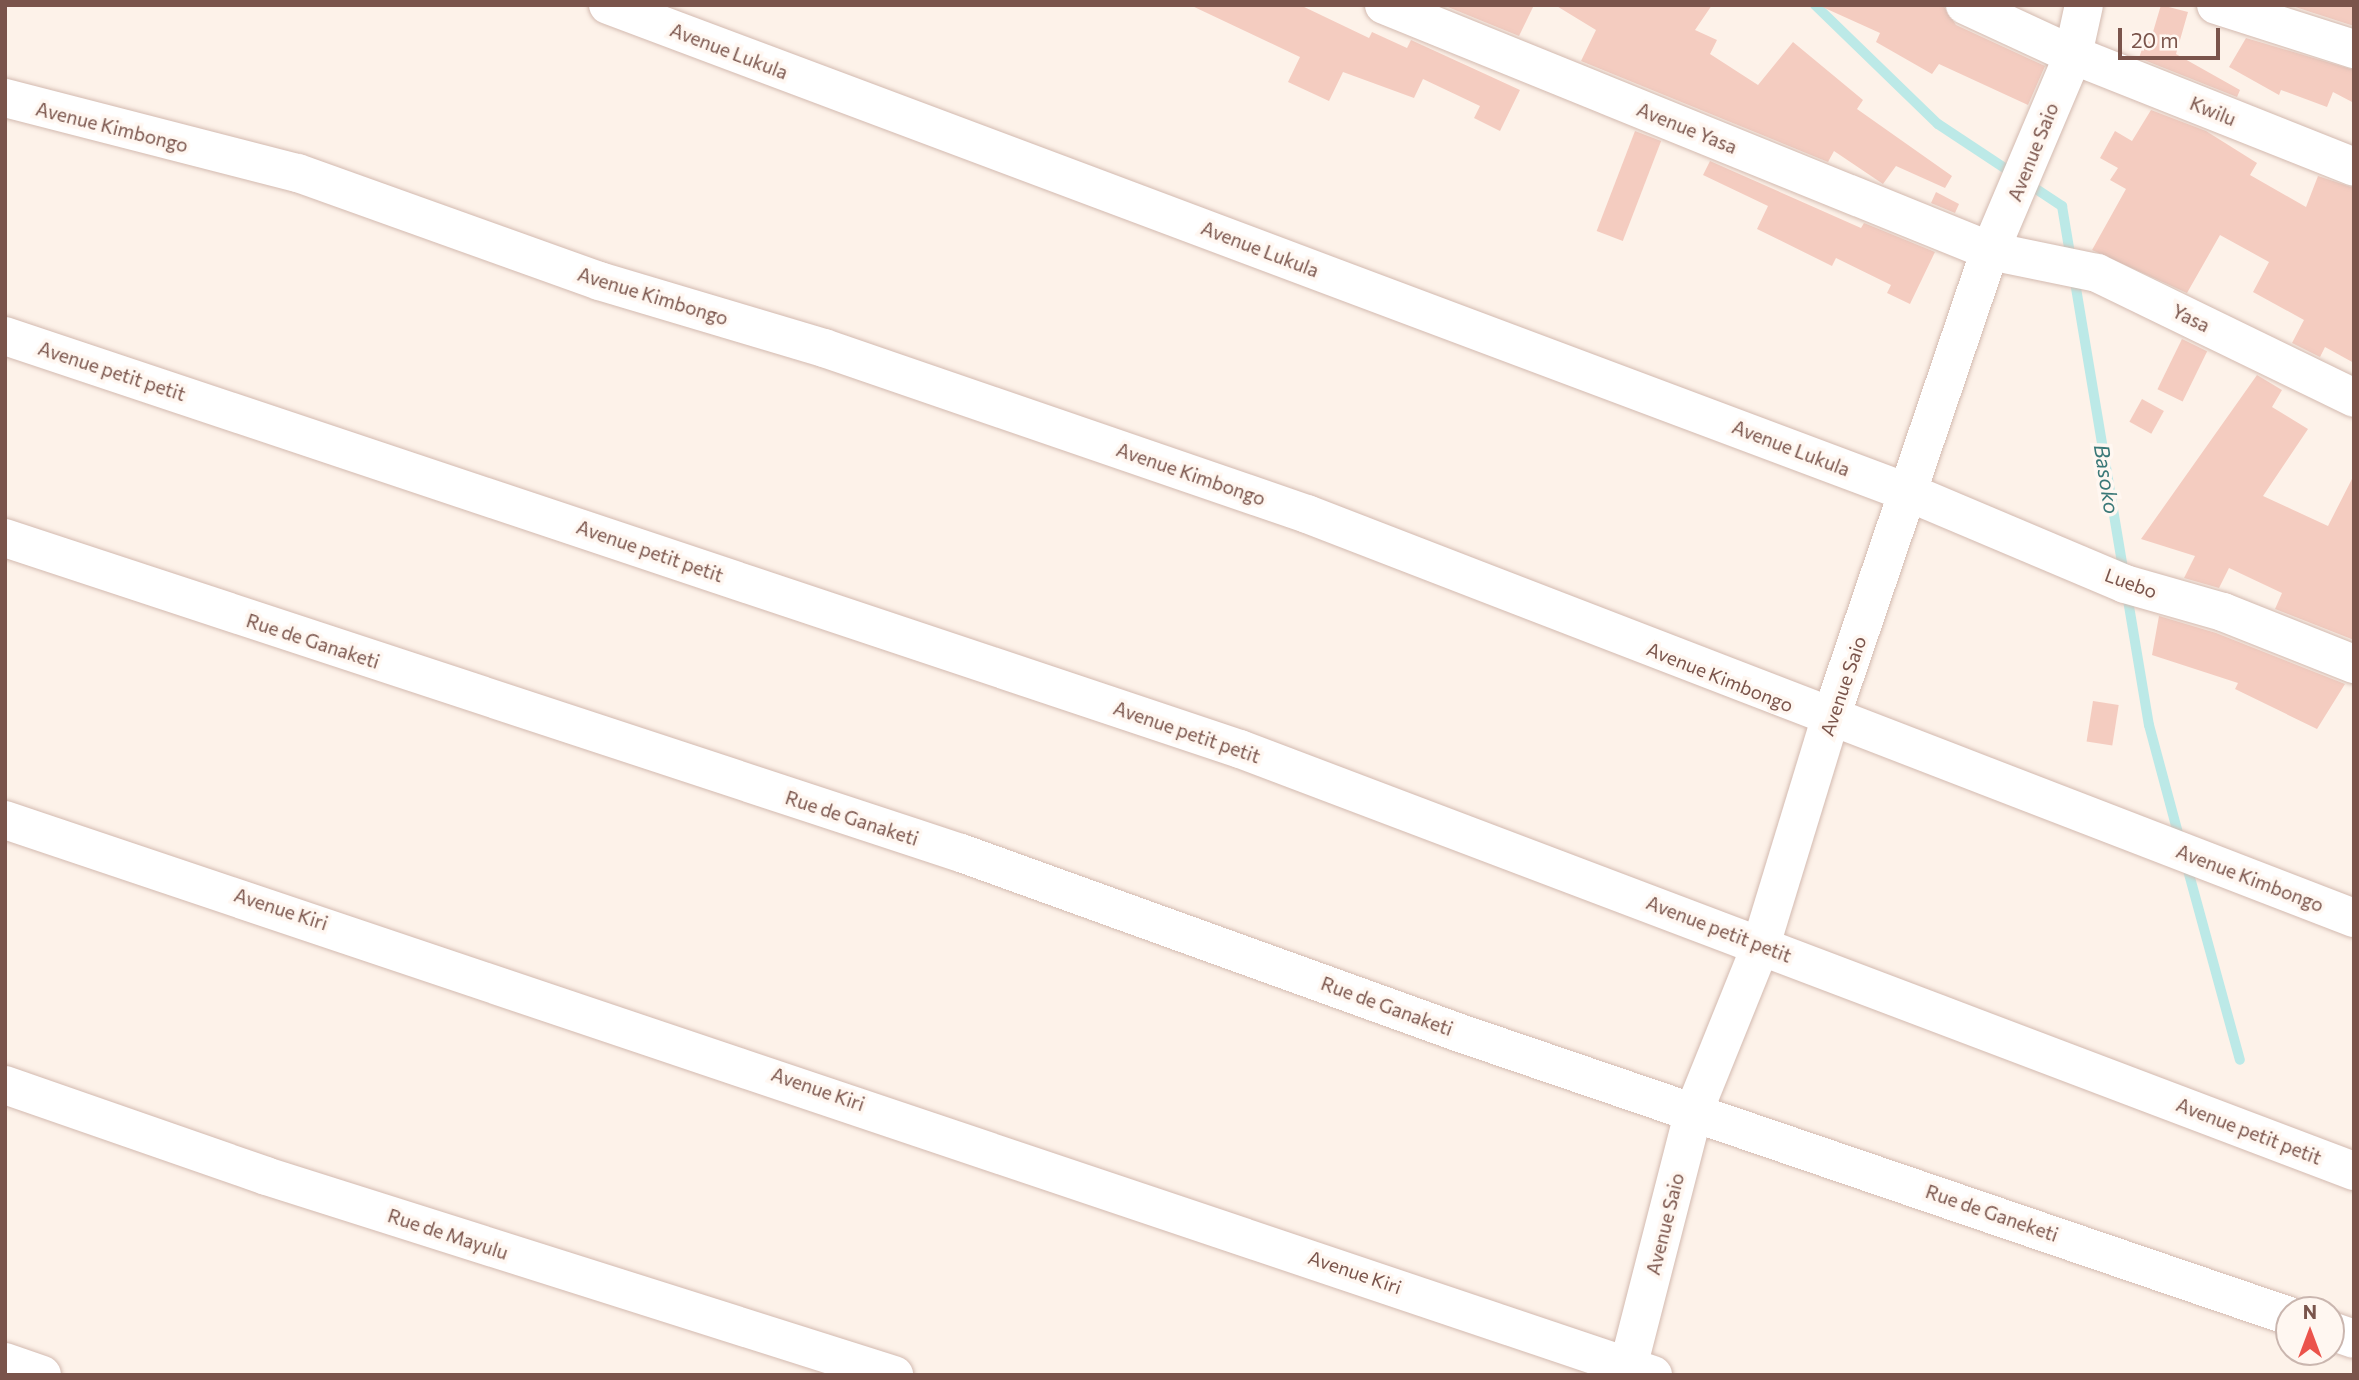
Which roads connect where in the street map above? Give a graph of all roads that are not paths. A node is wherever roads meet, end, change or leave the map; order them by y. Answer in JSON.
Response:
{"nodes":[{"id":1,"x":608,"y":5,"type":"edge"},
{"id":2,"x":1384,"y":5,"type":"edge"},
{"id":3,"x":1965,"y":5,"type":"edge"},
{"id":4,"x":2084,"y":5,"type":"edge"},
{"id":5,"x":2216,"y":5,"type":"edge"},
{"id":6,"x":2354,"y":49,"type":"edge"},
{"id":7,"x":2073,"y":55,"type":"junction"},
{"id":8,"x":5,"y":98,"type":"edge"},
{"id":9,"x":2354,"y":167,"type":"edge"},
{"id":10,"x":2006,"y":256,"type":"junction"},
{"id":11,"x":5,"y":336,"type":"edge"},
{"id":12,"x":2354,"y":398,"type":"edge"},
{"id":13,"x":1912,"y":494,"type":"junction"},
{"id":14,"x":5,"y":538,"type":"edge"},
{"id":15,"x":2354,"y":664,"type":"edge"},
{"id":16,"x":1830,"y":720,"type":"junction"},
{"id":17,"x":5,"y":820,"type":"edge"},
{"id":18,"x":2354,"y":918,"type":"edge"},
{"id":19,"x":1761,"y":945,"type":"junction"},
{"id":20,"x":5,"y":1085,"type":"edge"},
{"id":21,"x":1694,"y":1111,"type":"junction"},
{"id":22,"x":2354,"y":1171,"type":"edge"},
{"id":23,"x":2275,"y":1311,"type":"edge"},
{"id":24,"x":5,"y":1362,"type":"edge"},
{"id":25,"x":1636,"y":1372,"type":"edge"},
{"id":26,"x":42,"y":1375,"type":"edge"},
{"id":27,"x":894,"y":1375,"type":"edge"}],
"edges":[{"from":1,"to":13,"type":"street","name":"Avenue Lukula"},
{"from":2,"to":10,"type":"street","name":"Avenue Yasa"},
{"from":3,"to":7,"type":"street","name":"Kwilu"},
{"from":4,"to":7,"type":"street","name":"Avenue Saio"},
{"from":5,"to":6,"type":"street"},
{"from":7,"to":9,"type":"street","name":"Kwilu"},
{"from":7,"to":10,"type":"street","name":"Avenue Saio"},
{"from":8,"to":16,"type":"street","name":"Avenue Kimbongo"},
{"from":10,"to":12,"type":"street","name":"Yasa"},
{"from":10,"to":13,"type":"street","name":"Avenue Saio"},
{"from":11,"to":19,"type":"street","name":"Avenue petit petit"},
{"from":13,"to":15,"type":"street","name":"Luebo"},
{"from":13,"to":16,"type":"street","name":"Avenue Saio"},
{"from":14,"to":21,"type":"street","name":"Rue de Ganaketi"},
{"from":16,"to":18,"type":"street","name":"Avenue Kimbongo"},
{"from":16,"to":19,"type":"street","name":"Avenue Saio"},
{"from":17,"to":25,"type":"street","name":"Avenue Kiri"},
{"from":19,"to":21,"type":"street","name":"Avenue Saio"},
{"from":19,"to":22,"type":"street","name":"Avenue petit petit"},
{"from":20,"to":27,"type":"street","name":"Rue de Mayulu"},
{"from":21,"to":23,"type":"street","name":"Rue de Ganeketi"},
{"from":21,"to":25,"type":"street","name":"Avenue Saio"},
{"from":24,"to":26,"type":"street"}]}
